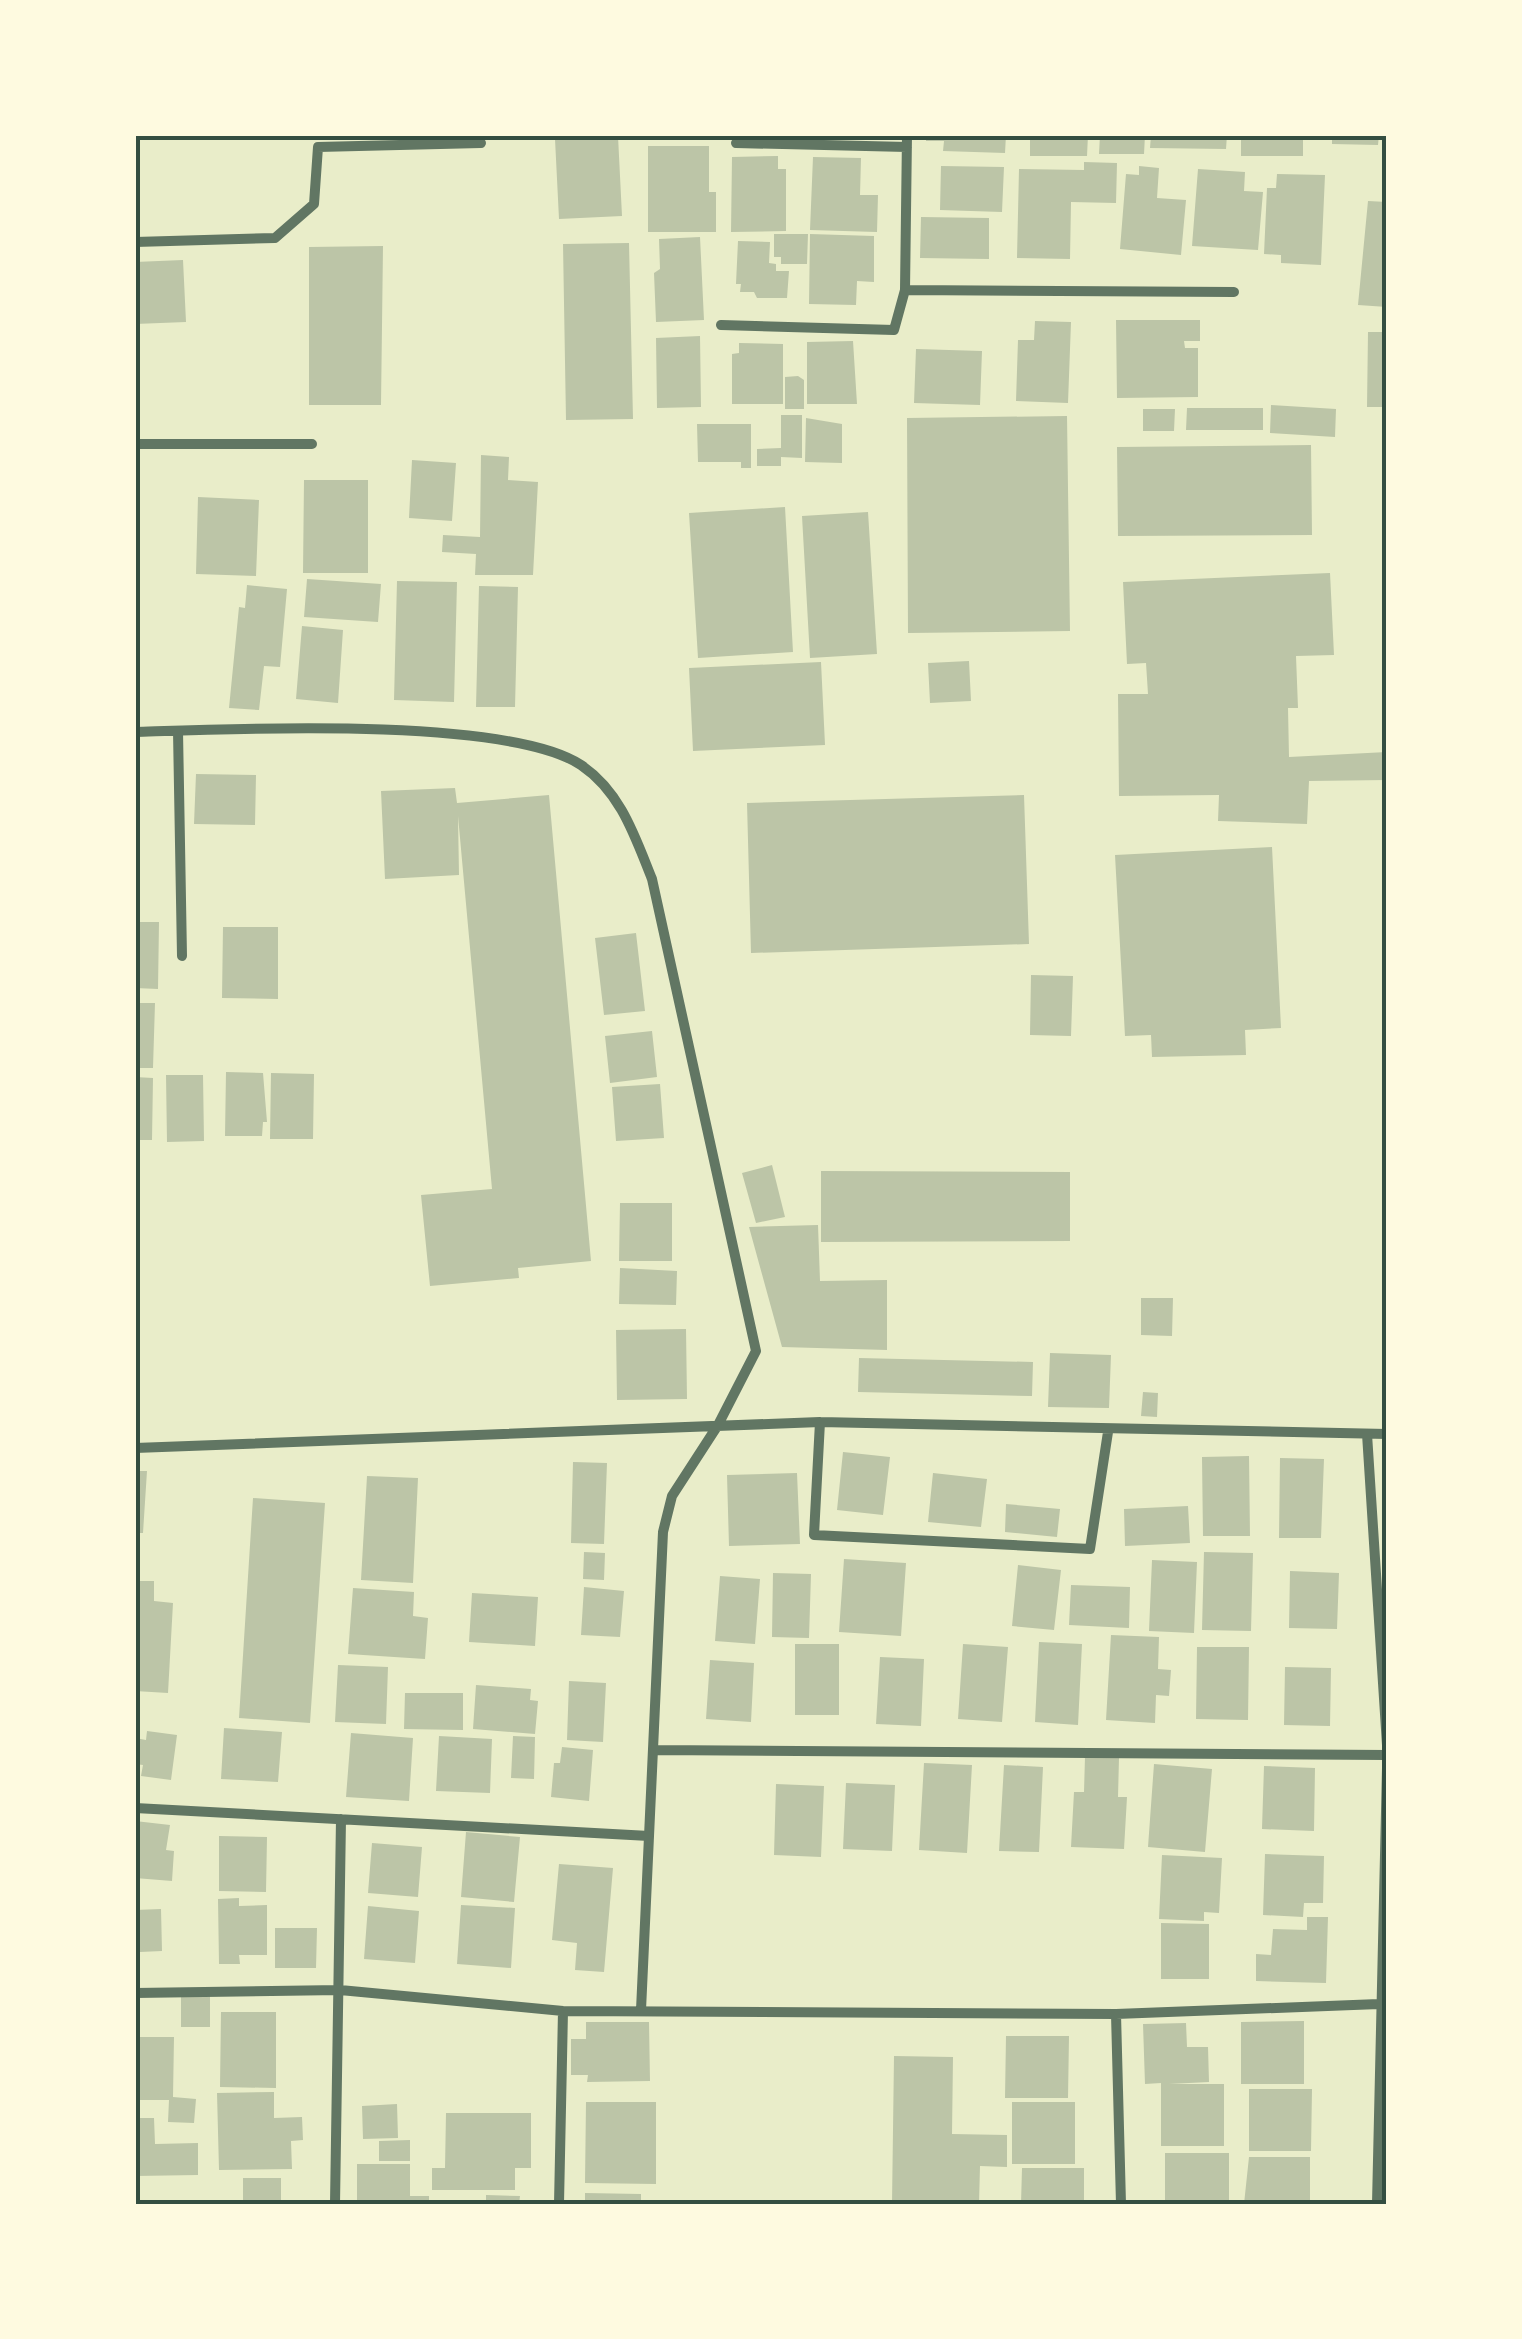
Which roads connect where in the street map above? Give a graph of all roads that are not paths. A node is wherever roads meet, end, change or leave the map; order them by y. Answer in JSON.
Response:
{"nodes":[{"id":1,"x":907,"y":141,"type":"edge"},
{"id":2,"x":481,"y":143,"type":"dead end"},
{"id":3,"x":736,"y":143,"type":"dead end"},
{"id":4,"x":135,"y":242,"type":"edge"},
{"id":5,"x":906,"y":290,"type":"junction"},
{"id":6,"x":1234,"y":292,"type":"dead end"},
{"id":7,"x":721,"y":325,"type":"dead end"},
{"id":8,"x":135,"y":444,"type":"edge"},
{"id":9,"x":312,"y":444,"type":"dead end"},
{"id":10,"x":178,"y":730,"type":"junction"},
{"id":11,"x":135,"y":732,"type":"edge"},
{"id":12,"x":182,"y":956,"type":"dead end"},
{"id":13,"x":820,"y":1422,"type":"junction"},
{"id":14,"x":718,"y":1425,"type":"junction"},
{"id":15,"x":1108,"y":1432,"type":"junction"},
{"id":16,"x":1366,"y":1434,"type":"junction"},
{"id":17,"x":1387,"y":1434,"type":"edge"},
{"id":18,"x":135,"y":1448,"type":"edge"},
{"id":19,"x":1387,"y":1746,"type":"edge"},
{"id":20,"x":653,"y":1750,"type":"junction"},
{"id":21,"x":1387,"y":1755,"type":"edge"},
{"id":22,"x":1387,"y":1768,"type":"edge"},
{"id":23,"x":135,"y":1808,"type":"edge"},
{"id":24,"x":341,"y":1820,"type":"junction"},
{"id":25,"x":649,"y":1836,"type":"junction"},
{"id":26,"x":340,"y":1990,"type":"junction"},
{"id":27,"x":135,"y":1993,"type":"edge"},
{"id":28,"x":1379,"y":2004,"type":"junction"},
{"id":29,"x":641,"y":2010,"type":"junction"},
{"id":30,"x":563,"y":2011,"type":"junction"},
{"id":31,"x":1116,"y":2014,"type":"junction"},
{"id":32,"x":335,"y":2204,"type":"edge"},
{"id":33,"x":558,"y":2204,"type":"edge"},
{"id":34,"x":1120,"y":2204,"type":"edge"},
{"id":35,"x":1377,"y":2204,"type":"edge"}],
"edges":[{"from":1,"to":3,"type":"street"},
{"from":1,"to":5,"type":"street"},
{"from":2,"to":4,"type":"street"},
{"from":5,"to":6,"type":"street"},
{"from":5,"to":7,"type":"street"},
{"from":8,"to":9,"type":"street"},
{"from":10,"to":11,"type":"street"},
{"from":10,"to":12,"type":"street"},
{"from":10,"to":14,"type":"street"},
{"from":13,"to":14,"type":"street"},
{"from":13,"to":15,"type":"street"},
{"from":13,"to":15,"type":"street"},
{"from":14,"to":18,"type":"street"},
{"from":14,"to":20,"type":"street"},
{"from":15,"to":16,"type":"street"},
{"from":16,"to":17,"type":"street"},
{"from":16,"to":19,"type":"street"},
{"from":20,"to":21,"type":"street"},
{"from":20,"to":25,"type":"street"},
{"from":22,"to":28,"type":"street"},
{"from":23,"to":24,"type":"street"},
{"from":24,"to":25,"type":"street"},
{"from":24,"to":26,"type":"street"},
{"from":25,"to":29,"type":"street"},
{"from":26,"to":27,"type":"street"},
{"from":26,"to":30,"type":"street"},
{"from":26,"to":32,"type":"street"},
{"from":28,"to":31,"type":"street"},
{"from":28,"to":35,"type":"street"},
{"from":29,"to":30,"type":"street"},
{"from":29,"to":31,"type":"street"},
{"from":30,"to":33,"type":"street"},
{"from":31,"to":34,"type":"street"}]}
